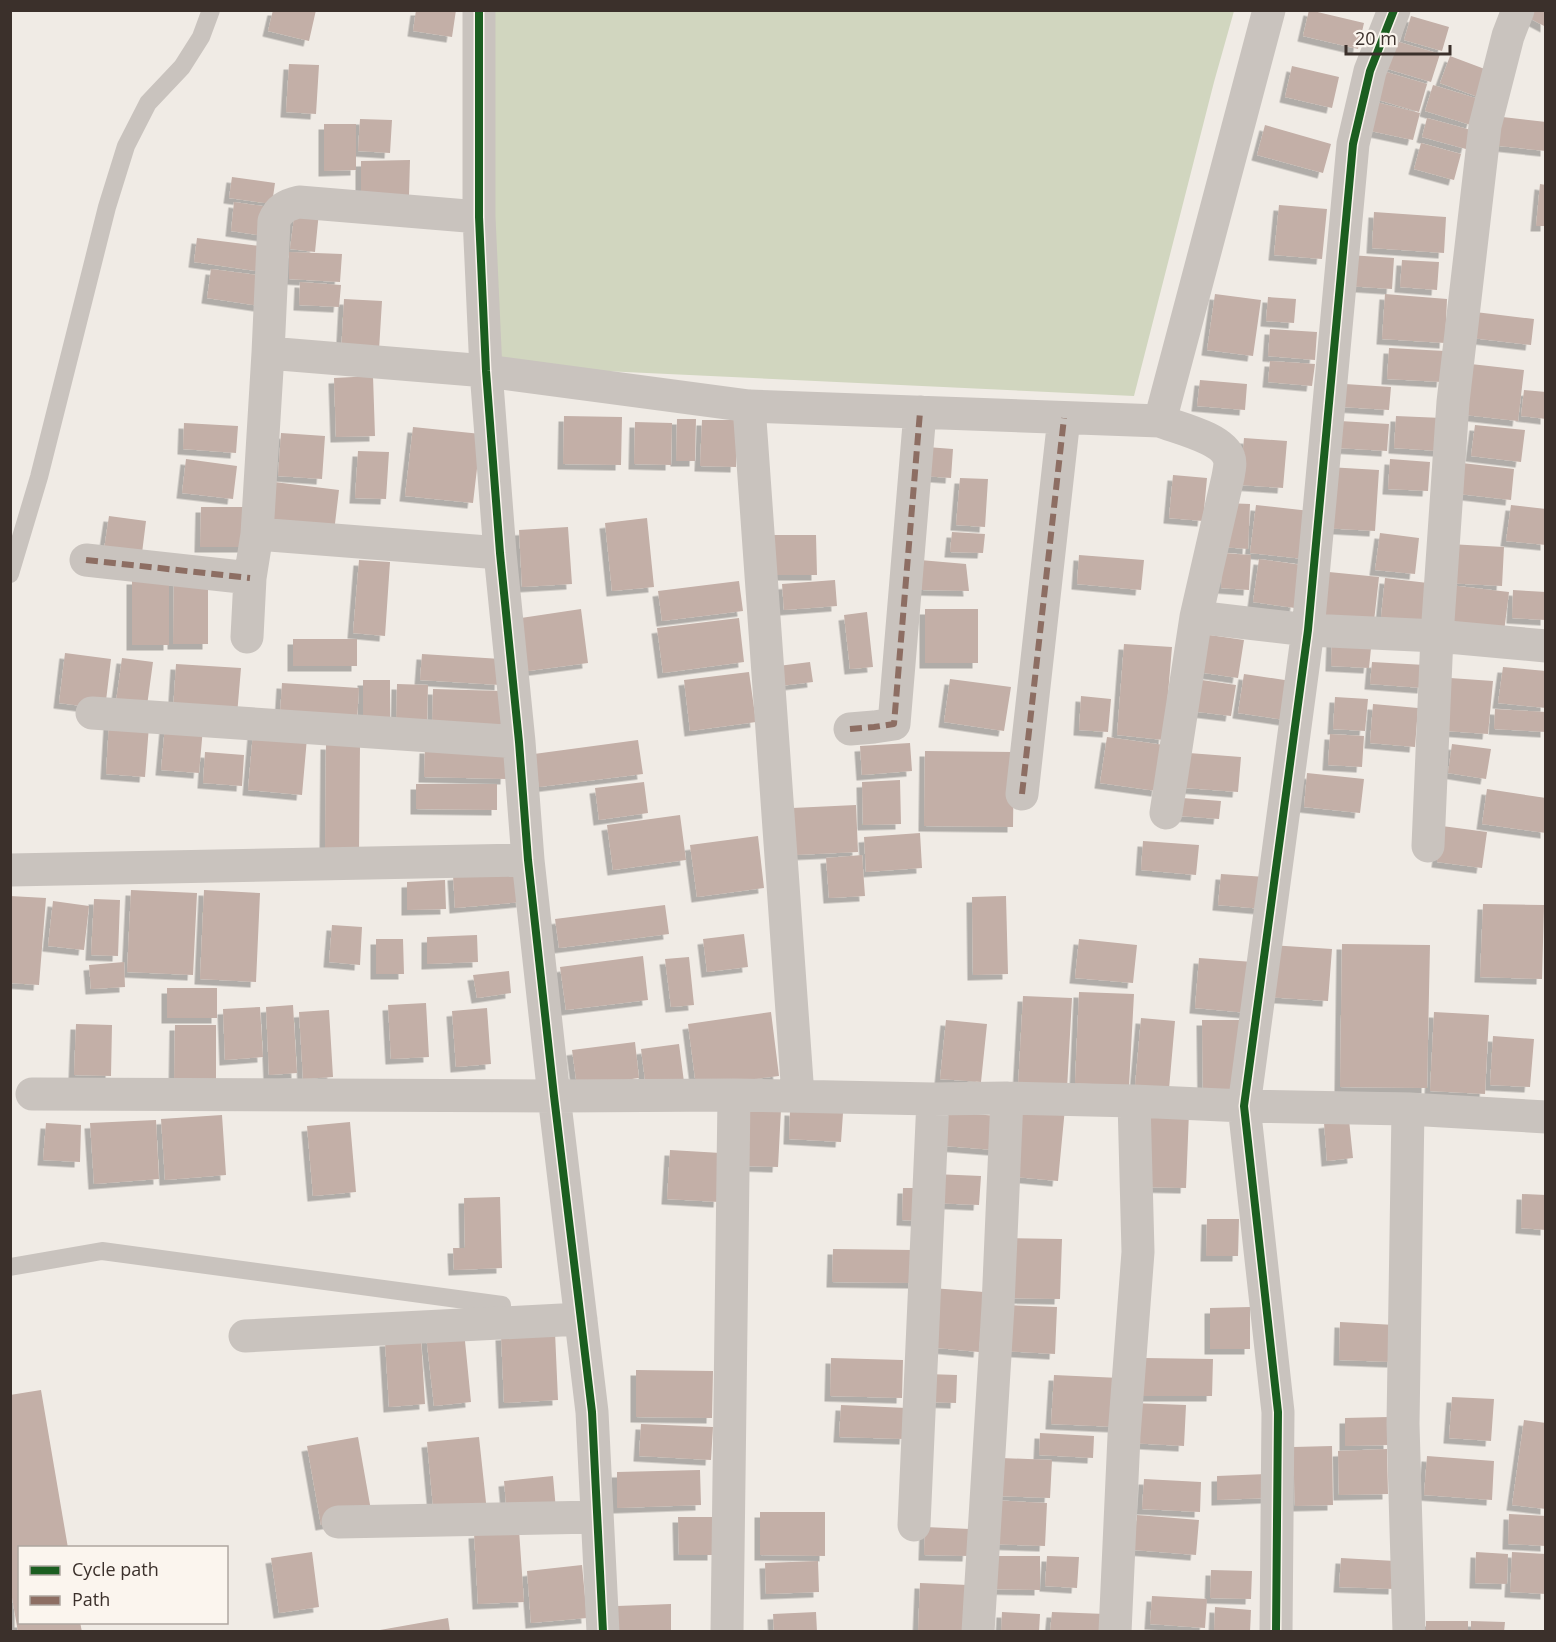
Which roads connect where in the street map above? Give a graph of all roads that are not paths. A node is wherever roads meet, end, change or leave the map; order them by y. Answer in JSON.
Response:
{"nodes":[{"id":1,"x":211,"y":10,"type":"edge"},
{"id":2,"x":479,"y":10,"type":"edge"},
{"id":3,"x":1269,"y":10,"type":"edge"},
{"id":4,"x":1394,"y":10,"type":"edge"},
{"id":5,"x":1518,"y":10,"type":"edge"},
{"id":6,"x":479,"y":217,"type":"junction"},
{"id":7,"x":268,"y":353,"type":"junction"},
{"id":8,"x":486,"y":370,"type":"junction"},
{"id":9,"x":749,"y":406,"type":"junction"},
{"id":10,"x":920,"y":412,"type":"junction"},
{"id":11,"x":1065,"y":418,"type":"junction"},
{"id":12,"x":1160,"y":421,"type":"junction"},
{"id":13,"x":257,"y":534,"type":"junction"},
{"id":14,"x":500,"y":553,"type":"junction"},
{"id":15,"x":86,"y":560,"type":"dead end"},
{"id":16,"x":10,"y":574,"type":"edge"},
{"id":17,"x":249,"y":578,"type":"junction"},
{"id":18,"x":1196,"y":617,"type":"junction"},
{"id":19,"x":1308,"y":630,"type":"junction"},
{"id":20,"x":1437,"y":636,"type":"junction"},
{"id":21,"x":247,"y":637,"type":"dead end"},
{"id":22,"x":1545,"y":646,"type":"edge"},
{"id":23,"x":92,"y":713,"type":"dead end"},
{"id":24,"x":850,"y":729,"type":"dead end"},
{"id":25,"x":519,"y":742,"type":"junction"},
{"id":26,"x":1022,"y":794,"type":"dead end"},
{"id":27,"x":1166,"y":813,"type":"dead end"},
{"id":28,"x":1428,"y":846,"type":"dead end"},
{"id":29,"x":528,"y":861,"type":"junction"},
{"id":30,"x":10,"y":870,"type":"edge"},
{"id":31,"x":32,"y":1094,"type":"dead end"},
{"id":32,"x":734,"y":1095,"type":"junction"},
{"id":33,"x":554,"y":1096,"type":"junction"},
{"id":34,"x":798,"y":1096,"type":"junction"},
{"id":35,"x":1007,"y":1098,"type":"junction"},
{"id":36,"x":933,"y":1099,"type":"junction"},
{"id":37,"x":1134,"y":1101,"type":"junction"},
{"id":38,"x":1244,"y":1106,"type":"junction"},
{"id":39,"x":1408,"y":1109,"type":"junction"},
{"id":40,"x":1545,"y":1117,"type":"edge"},
{"id":41,"x":10,"y":1267,"type":"edge"},
{"id":42,"x":501,"y":1305,"type":"dead end"},
{"id":43,"x":581,"y":1319,"type":"junction"},
{"id":44,"x":245,"y":1336,"type":"dead end"},
{"id":45,"x":597,"y":1517,"type":"junction"},
{"id":46,"x":338,"y":1522,"type":"dead end"},
{"id":47,"x":914,"y":1525,"type":"dead end"},
{"id":48,"x":603,"y":1632,"type":"edge"},
{"id":49,"x":727,"y":1632,"type":"edge"},
{"id":50,"x":978,"y":1632,"type":"edge"},
{"id":51,"x":1115,"y":1632,"type":"edge"},
{"id":52,"x":1276,"y":1632,"type":"edge"},
{"id":53,"x":1408,"y":1632,"type":"edge"}],
"edges":[{"from":1,"to":16,"type":"lane"},
{"from":2,"to":6,"type":"street"},
{"from":3,"to":12,"type":"street"},
{"from":4,"to":19,"type":"street"},
{"from":5,"to":20,"type":"street"},
{"from":6,"to":7,"type":"street"},
{"from":6,"to":8,"type":"street"},
{"from":7,"to":8,"type":"street"},
{"from":7,"to":13,"type":"street"},
{"from":8,"to":9,"type":"street"},
{"from":8,"to":14,"type":"street"},
{"from":9,"to":10,"type":"street"},
{"from":9,"to":34,"type":"street"},
{"from":10,"to":11,"type":"street"},
{"from":10,"to":24,"type":"street"},
{"from":11,"to":12,"type":"street"},
{"from":11,"to":26,"type":"street"},
{"from":12,"to":18,"type":"street"},
{"from":13,"to":14,"type":"street"},
{"from":13,"to":17,"type":"street"},
{"from":14,"to":25,"type":"street"},
{"from":15,"to":17,"type":"street"},
{"from":17,"to":21,"type":"street"},
{"from":18,"to":19,"type":"street"},
{"from":18,"to":27,"type":"street"},
{"from":19,"to":20,"type":"street"},
{"from":19,"to":38,"type":"street"},
{"from":20,"to":22,"type":"street"},
{"from":20,"to":28,"type":"street"},
{"from":23,"to":25,"type":"street"},
{"from":25,"to":29,"type":"street"},
{"from":29,"to":30,"type":"street"},
{"from":29,"to":33,"type":"street"},
{"from":31,"to":33,"type":"street"},
{"from":32,"to":33,"type":"street"},
{"from":32,"to":34,"type":"street"},
{"from":32,"to":49,"type":"street"},
{"from":33,"to":43,"type":"street"},
{"from":34,"to":36,"type":"street"},
{"from":35,"to":36,"type":"street"},
{"from":35,"to":37,"type":"street"},
{"from":35,"to":50,"type":"street"},
{"from":36,"to":47,"type":"street"},
{"from":37,"to":38,"type":"street"},
{"from":37,"to":51,"type":"street"},
{"from":38,"to":39,"type":"street"},
{"from":38,"to":52,"type":"street"},
{"from":39,"to":40,"type":"street"},
{"from":39,"to":53,"type":"street"},
{"from":41,"to":42,"type":"lane"},
{"from":43,"to":44,"type":"street"},
{"from":43,"to":45,"type":"street"},
{"from":45,"to":46,"type":"street"},
{"from":45,"to":48,"type":"street"}]}
